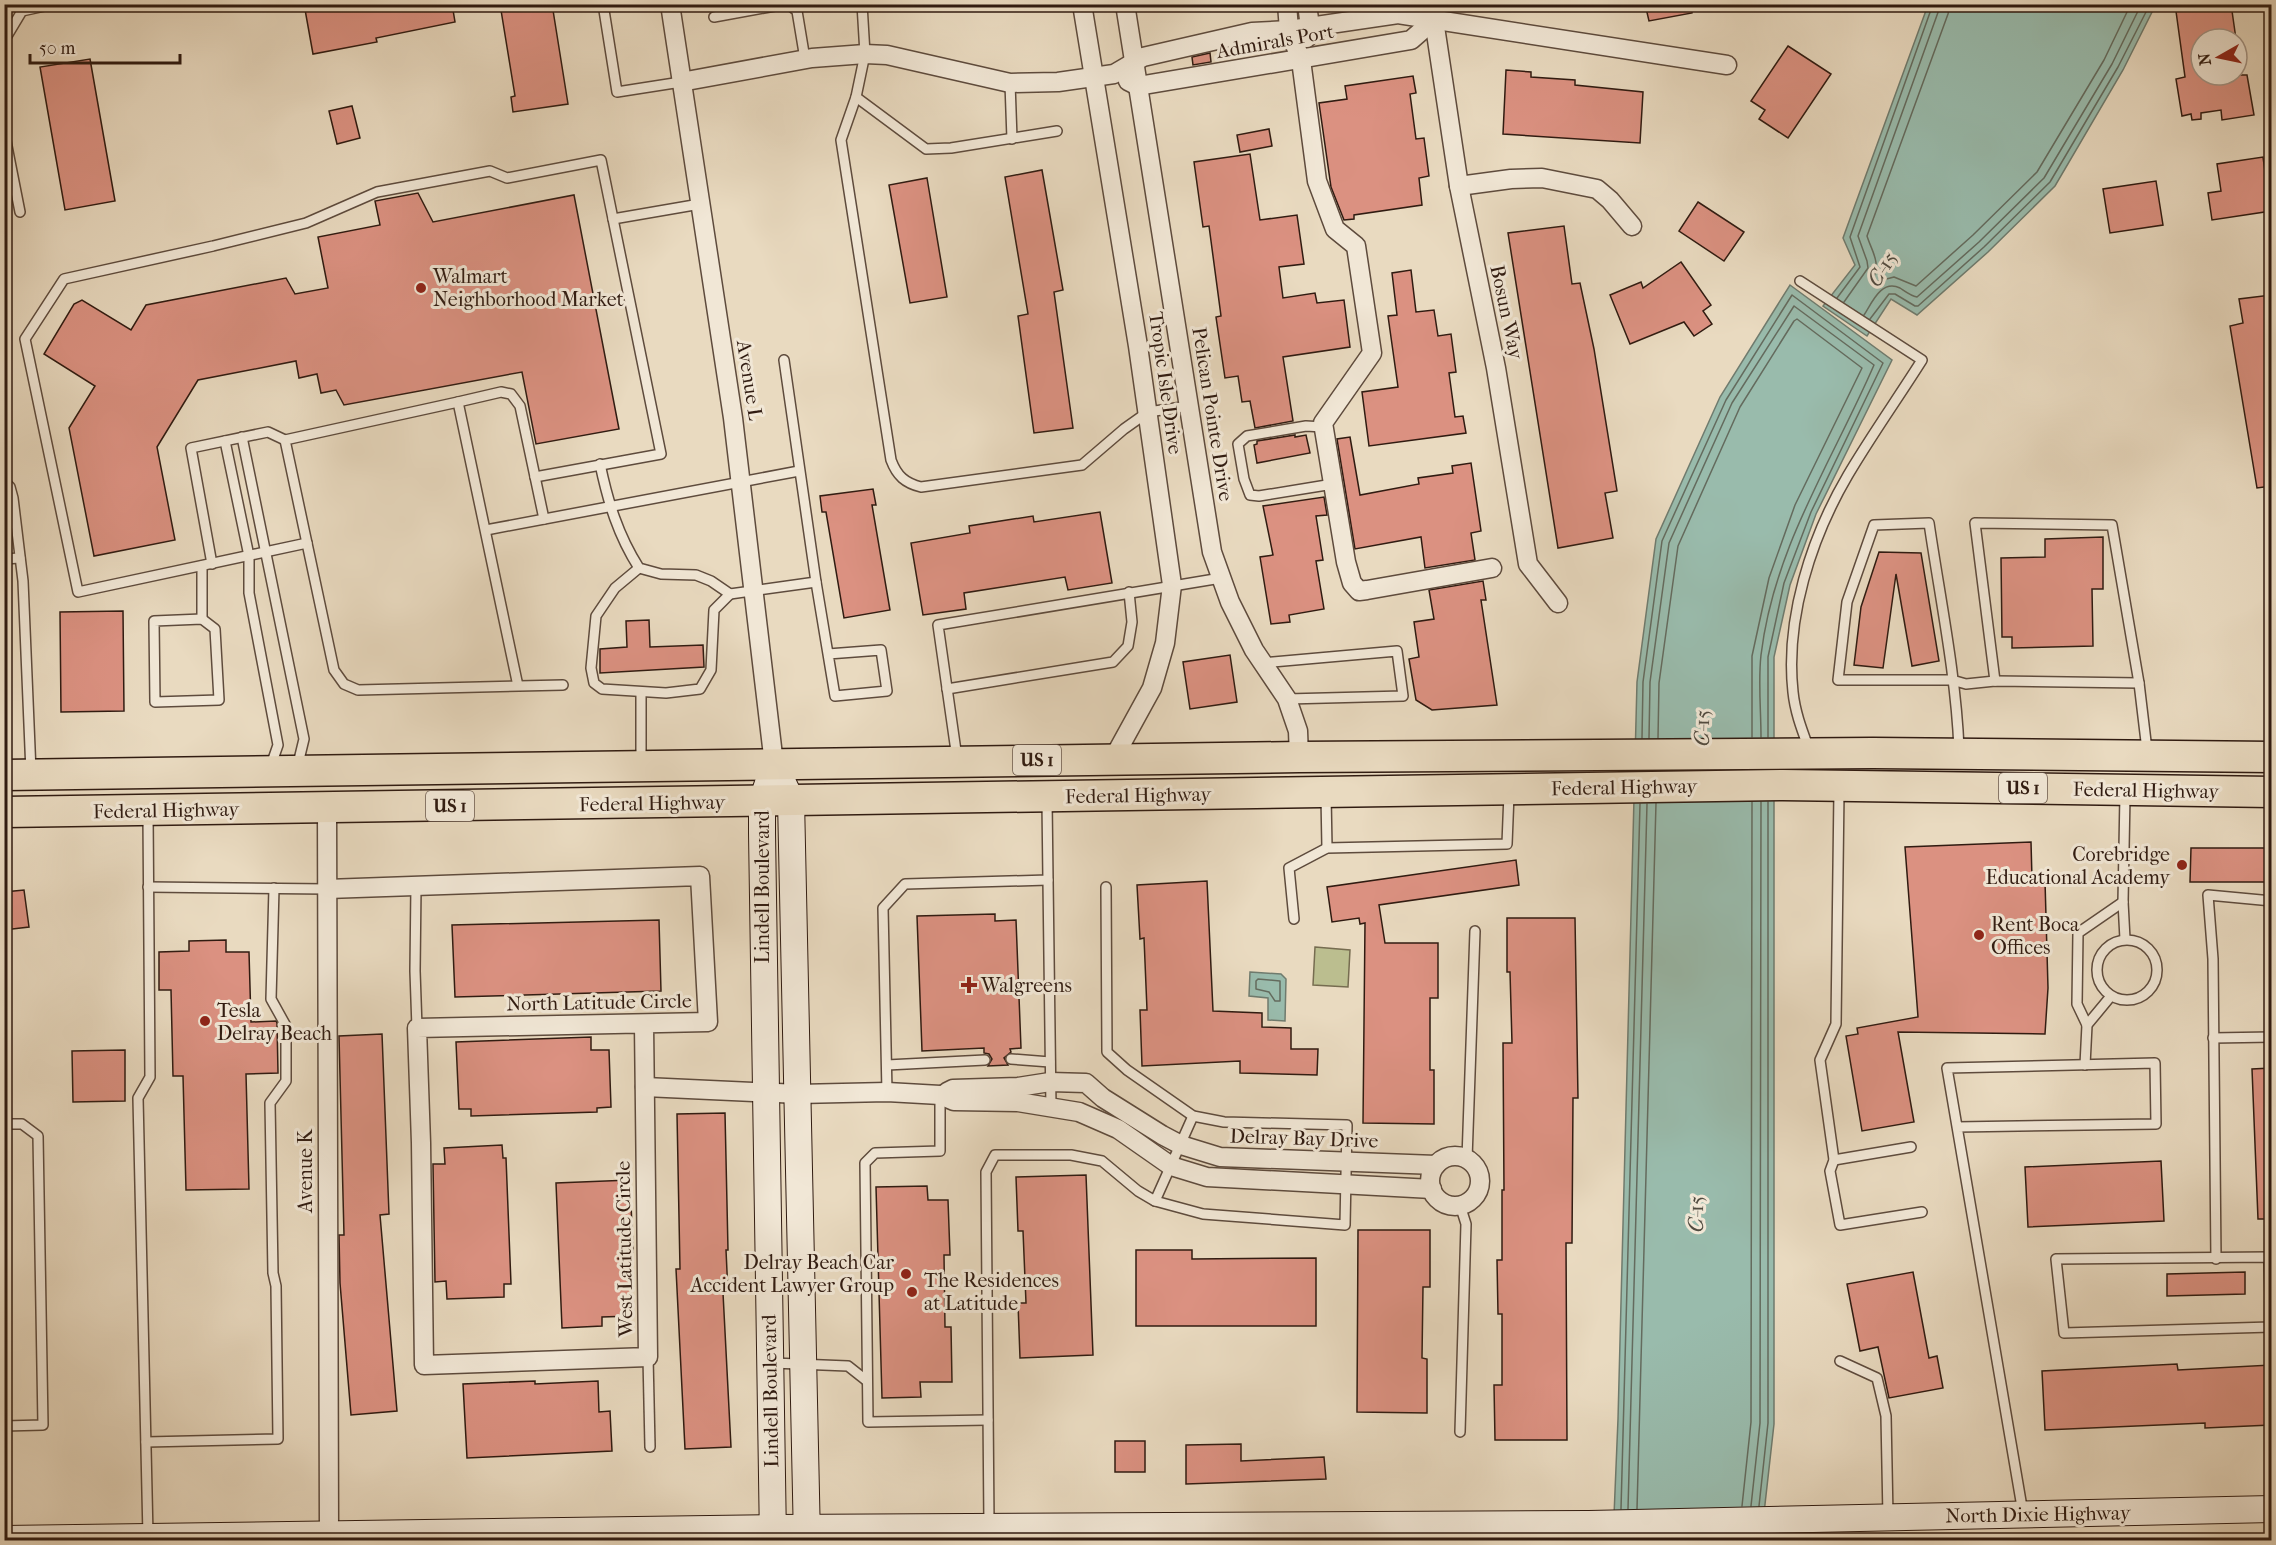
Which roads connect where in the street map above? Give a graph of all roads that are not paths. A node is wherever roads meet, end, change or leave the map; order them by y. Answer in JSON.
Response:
{"nodes":[{"id":1,"x":54,"y":4,"type":"edge"},
{"id":2,"x":603,"y":4,"type":"edge"},
{"id":3,"x":670,"y":4,"type":"edge"},
{"id":4,"x":787,"y":4,"type":"edge"},
{"id":5,"x":862,"y":4,"type":"edge"},
{"id":6,"x":1082,"y":4,"type":"edge"},
{"id":7,"x":1125,"y":4,"type":"edge"},
{"id":8,"x":1287,"y":4,"type":"edge"},
{"id":9,"x":1307,"y":4,"type":"edge"},
{"id":10,"x":714,"y":17,"type":"dead end"},
{"id":11,"x":1434,"y":20,"type":"junction"},
{"id":12,"x":1310,"y":27,"type":"junction"},
{"id":13,"x":1289,"y":30,"type":"junction"},
{"id":14,"x":4,"y":41,"type":"edge"},
{"id":15,"x":866,"y":54,"type":"junction"},
{"id":16,"x":805,"y":59,"type":"junction"},
{"id":17,"x":1301,"y":60,"type":"junction"},
{"id":18,"x":1134,"y":61,"type":"junction"},
{"id":19,"x":1727,"y":65,"type":"dead end"},
{"id":20,"x":1114,"y":74,"type":"junction"},
{"id":21,"x":1094,"y":77,"type":"junction"},
{"id":22,"x":681,"y":81,"type":"junction"},
{"id":23,"x":1010,"y":83,"type":"junction"},
{"id":24,"x":1138,"y":86,"type":"junction"},
{"id":25,"x":856,"y":97,"type":"junction"},
{"id":26,"x":4,"y":131,"type":"edge"},
{"id":27,"x":1057,"y":131,"type":"dead end"},
{"id":28,"x":1012,"y":139,"type":"junction"},
{"id":29,"x":1459,"y":186,"type":"junction"},
{"id":30,"x":700,"y":204,"type":"junction"},
{"id":31,"x":20,"y":212,"type":"dead end"},
{"id":32,"x":614,"y":219,"type":"junction"},
{"id":33,"x":1632,"y":226,"type":"dead end"},
{"id":34,"x":1800,"y":280,"type":"dead end"},
{"id":35,"x":784,"y":360,"type":"dead end"},
{"id":36,"x":458,"y":402,"type":"junction"},
{"id":37,"x":1189,"y":406,"type":"junction"},
{"id":38,"x":1148,"y":412,"type":"junction"},
{"id":39,"x":1323,"y":427,"type":"junction"},
{"id":40,"x":242,"y":437,"type":"junction"},
{"id":41,"x":285,"y":440,"type":"junction"},
{"id":42,"x":225,"y":441,"type":"junction"},
{"id":43,"x":600,"y":464,"type":"junction"},
{"id":44,"x":799,"y":471,"type":"junction"},
{"id":45,"x":535,"y":477,"type":"junction"},
{"id":46,"x":4,"y":481,"type":"edge"},
{"id":47,"x":741,"y":481,"type":"junction"},
{"id":48,"x":1333,"y":484,"type":"junction"},
{"id":49,"x":609,"y":507,"type":"junction"},
{"id":50,"x":544,"y":519,"type":"junction"},
{"id":51,"x":486,"y":530,"type":"junction"},
{"id":52,"x":307,"y":543,"type":"junction"},
{"id":53,"x":265,"y":552,"type":"junction"},
{"id":54,"x":249,"y":556,"type":"junction"},
{"id":55,"x":20,"y":558,"type":"junction"},
{"id":56,"x":4,"y":559,"type":"edge"},
{"id":57,"x":212,"y":564,"type":"junction"},
{"id":58,"x":202,"y":566,"type":"junction"},
{"id":59,"x":639,"y":568,"type":"junction"},
{"id":60,"x":1492,"y":568,"type":"dead end"},
{"id":61,"x":1221,"y":578,"type":"junction"},
{"id":62,"x":816,"y":582,"type":"junction"},
{"id":63,"x":1172,"y":585,"type":"junction"},
{"id":64,"x":754,"y":591,"type":"junction"},
{"id":65,"x":1129,"y":592,"type":"junction"},
{"id":66,"x":730,"y":594,"type":"junction"},
{"id":67,"x":1558,"y":603,"type":"dead end"},
{"id":68,"x":202,"y":619,"type":"junction"},
{"id":69,"x":828,"y":654,"type":"junction"},
{"id":70,"x":1262,"y":663,"type":"junction"},
{"id":71,"x":1952,"y":680,"type":"junction"},
{"id":72,"x":1995,"y":681,"type":"junction"},
{"id":73,"x":2139,"y":684,"type":"junction"},
{"id":74,"x":563,"y":685,"type":"dead end"},
{"id":75,"x":518,"y":686,"type":"junction"},
{"id":76,"x":947,"y":689,"type":"junction"},
{"id":77,"x":641,"y":692,"type":"junction"},
{"id":78,"x":1287,"y":699,"type":"junction"},
{"id":79,"x":1959,"y":753,"type":"junction"},
{"id":80,"x":1797,"y":754,"type":"junction"},
{"id":81,"x":2148,"y":756,"type":"junction"},
{"id":82,"x":1299,"y":757,"type":"junction"},
{"id":83,"x":1380,"y":757,"type":"junction"},
{"id":84,"x":2271,"y":757,"type":"edge"},
{"id":85,"x":1113,"y":759,"type":"junction"},
{"id":86,"x":957,"y":761,"type":"junction"},
{"id":87,"x":774,"y":764,"type":"junction"},
{"id":88,"x":641,"y":765,"type":"junction"},
{"id":89,"x":283,"y":771,"type":"junction"},
{"id":90,"x":18,"y":775,"type":"edge"},
{"id":91,"x":1827,"y":786,"type":"junction"},
{"id":92,"x":1509,"y":789,"type":"junction"},
{"id":93,"x":2125,"y":789,"type":"junction"},
{"id":94,"x":2268,"y":791,"type":"edge"},
{"id":95,"x":1326,"y":793,"type":"junction"},
{"id":96,"x":1241,"y":794,"type":"junction"},
{"id":97,"x":1047,"y":797,"type":"junction"},
{"id":98,"x":791,"y":800,"type":"junction"},
{"id":99,"x":762,"y":801,"type":"junction"},
{"id":100,"x":327,"y":807,"type":"junction"},
{"id":101,"x":230,"y":808,"type":"junction"},
{"id":102,"x":148,"y":810,"type":"junction"},
{"id":103,"x":4,"y":812,"type":"edge"},
{"id":104,"x":1327,"y":848,"type":"junction"},
{"id":105,"x":1048,"y":880,"type":"junction"},
{"id":106,"x":416,"y":886,"type":"junction"},
{"id":107,"x":148,"y":887,"type":"junction"},
{"id":108,"x":1106,"y":887,"type":"dead end"},
{"id":109,"x":274,"y":888,"type":"junction"},
{"id":110,"x":327,"y":889,"type":"junction"},
{"id":111,"x":2271,"y":901,"type":"edge"},
{"id":112,"x":2123,"y":902,"type":"junction"},
{"id":113,"x":1294,"y":919,"type":"dead end"},
{"id":114,"x":1475,"y":931,"type":"dead end"},
{"id":115,"x":2125,"y":939,"type":"junction"},
{"id":116,"x":2110,"y":996,"type":"junction"},
{"id":117,"x":644,"y":1025,"type":"junction"},
{"id":118,"x":2087,"y":1025,"type":"junction"},
{"id":119,"x":417,"y":1028,"type":"junction"},
{"id":120,"x":2271,"y":1037,"type":"edge"},
{"id":121,"x":2213,"y":1038,"type":"junction"},
{"id":122,"x":1011,"y":1059,"type":"dead end"},
{"id":123,"x":985,"y":1060,"type":"dead end"},
{"id":124,"x":1050,"y":1062,"type":"junction"},
{"id":125,"x":886,"y":1065,"type":"junction"},
{"id":126,"x":2085,"y":1065,"type":"junction"},
{"id":127,"x":1050,"y":1082,"type":"junction"},
{"id":128,"x":645,"y":1087,"type":"junction"},
{"id":129,"x":765,"y":1092,"type":"junction"},
{"id":130,"x":887,"y":1092,"type":"junction"},
{"id":131,"x":798,"y":1094,"type":"junction"},
{"id":132,"x":940,"y":1095,"type":"junction"},
{"id":133,"x":1051,"y":1108,"type":"junction"},
{"id":134,"x":1193,"y":1116,"type":"junction"},
{"id":135,"x":4,"y":1124,"type":"edge"},
{"id":136,"x":1957,"y":1127,"type":"junction"},
{"id":137,"x":1181,"y":1145,"type":"junction"},
{"id":138,"x":1911,"y":1147,"type":"dead end"},
{"id":139,"x":1467,"y":1159,"type":"junction"},
{"id":140,"x":1834,"y":1160,"type":"junction"},
{"id":141,"x":1347,"y":1163,"type":"junction"},
{"id":142,"x":1436,"y":1165,"type":"junction"},
{"id":143,"x":1171,"y":1166,"type":"junction"},
{"id":144,"x":1347,"y":1186,"type":"junction"},
{"id":145,"x":1432,"y":1190,"type":"junction"},
{"id":146,"x":1155,"y":1201,"type":"junction"},
{"id":147,"x":1460,"y":1205,"type":"junction"},
{"id":148,"x":1922,"y":1212,"type":"dead end"},
{"id":149,"x":2216,"y":1259,"type":"junction"},
{"id":150,"x":2271,"y":1327,"type":"edge"},
{"id":151,"x":648,"y":1357,"type":"junction"},
{"id":152,"x":1840,"y":1361,"type":"dead end"},
{"id":153,"x":770,"y":1363,"type":"junction"},
{"id":154,"x":803,"y":1364,"type":"junction"},
{"id":155,"x":867,"y":1381,"type":"junction"},
{"id":156,"x":988,"y":1420,"type":"junction"},
{"id":157,"x":4,"y":1426,"type":"edge"},
{"id":158,"x":1460,"y":1431,"type":"dead end"},
{"id":159,"x":146,"y":1442,"type":"junction"},
{"id":160,"x":651,"y":1447,"type":"dead end"},
{"id":161,"x":2271,"y":1509,"type":"edge"},
{"id":162,"x":2024,"y":1514,"type":"junction"},
{"id":163,"x":1887,"y":1517,"type":"junction"},
{"id":164,"x":989,"y":1527,"type":"junction"},
{"id":165,"x":329,"y":1534,"type":"junction"},
{"id":166,"x":773,"y":1534,"type":"edge"},
{"id":167,"x":806,"y":1534,"type":"edge"},
{"id":168,"x":148,"y":1537,"type":"junction"},
{"id":169,"x":4,"y":1539,"type":"edge"}],
"edges":[{"from":1,"to":14,"type":"lane"},
{"from":2,"to":22,"type":"lane"},
{"from":3,"to":22,"type":"street","name":"Avenue L"},
{"from":4,"to":10,"type":"lane"},
{"from":4,"to":16,"type":"lane"},
{"from":5,"to":15,"type":"lane"},
{"from":6,"to":21,"type":"street","name":"Tropic Isle Drive"},
{"from":7,"to":18,"type":"street"},
{"from":8,"to":13,"type":"street"},
{"from":9,"to":12,"type":"street"},
{"from":11,"to":12,"type":"street","name":"Admirals Port"},
{"from":11,"to":17,"type":"street","name":"Admirals Port"},
{"from":11,"to":19,"type":"street"},
{"from":11,"to":29,"type":"street","name":"Bosun Way"},
{"from":12,"to":13,"type":"street","name":"Admirals Port"},
{"from":12,"to":17,"type":"street"},
{"from":13,"to":17,"type":"street"},
{"from":13,"to":18,"type":"street","name":"Admirals Port"},
{"from":15,"to":16,"type":"street"},
{"from":15,"to":23,"type":"street"},
{"from":15,"to":25,"type":"lane"},
{"from":16,"to":22,"type":"street"},
{"from":17,"to":24,"type":"street","name":"Admirals Port"},
{"from":17,"to":39,"type":"street"},
{"from":18,"to":20,"type":"street","name":"Admirals Port"},
{"from":18,"to":24,"type":"street","name":"Pelican Pointe Drive"},
{"from":20,"to":21,"type":"street"},
{"from":20,"to":24,"type":"street"},
{"from":21,"to":23,"type":"street"},
{"from":21,"to":38,"type":"street","name":"Tropic Isle Drive"},
{"from":22,"to":30,"type":"street","name":"Avenue L"},
{"from":23,"to":28,"type":"lane"},
{"from":24,"to":37,"type":"street","name":"Pelican Pointe Drive"},
{"from":25,"to":28,"type":"lane"},
{"from":25,"to":38,"type":"lane"},
{"from":26,"to":31,"type":"lane"},
{"from":27,"to":28,"type":"lane"},
{"from":29,"to":33,"type":"street"},
{"from":29,"to":67,"type":"street","name":"Bosun Way"},
{"from":30,"to":32,"type":"lane"},
{"from":30,"to":47,"type":"street","name":"Avenue L"},
{"from":32,"to":43,"type":"lane"},
{"from":32,"to":58,"type":"lane"},
{"from":34,"to":80,"type":"lane"},
{"from":35,"to":44,"type":"lane"},
{"from":36,"to":41,"type":"lane"},
{"from":36,"to":45,"type":"lane"},
{"from":36,"to":51,"type":"lane"},
{"from":37,"to":38,"type":"lane"},
{"from":37,"to":61,"type":"street","name":"Pelican Pointe Drive"},
{"from":38,"to":63,"type":"street","name":"Tropic Isle Drive"},
{"from":39,"to":48,"type":"street"},
{"from":39,"to":48,"type":"lane"},
{"from":40,"to":41,"type":"lane"},
{"from":40,"to":42,"type":"lane"},
{"from":40,"to":53,"type":"lane"},
{"from":41,"to":52,"type":"lane"},
{"from":42,"to":54,"type":"lane"},
{"from":42,"to":57,"type":"lane"},
{"from":43,"to":45,"type":"lane"},
{"from":43,"to":49,"type":"lane"},
{"from":44,"to":47,"type":"lane"},
{"from":44,"to":62,"type":"lane"},
{"from":45,"to":50,"type":"lane"},
{"from":46,"to":55,"type":"lane"},
{"from":47,"to":49,"type":"lane"},
{"from":47,"to":64,"type":"street","name":"Avenue L"},
{"from":48,"to":60,"type":"street"},
{"from":49,"to":50,"type":"lane"},
{"from":49,"to":59,"type":"lane"},
{"from":50,"to":51,"type":"lane"},
{"from":51,"to":75,"type":"lane"},
{"from":52,"to":53,"type":"lane"},
{"from":52,"to":75,"type":"lane"},
{"from":53,"to":54,"type":"lane"},
{"from":53,"to":89,"type":"lane"},
{"from":54,"to":57,"type":"lane"},
{"from":54,"to":89,"type":"lane"},
{"from":55,"to":56,"type":"lane"},
{"from":55,"to":90,"type":"lane"},
{"from":57,"to":58,"type":"lane"},
{"from":58,"to":68,"type":"lane"},
{"from":59,"to":66,"type":"lane"},
{"from":59,"to":77,"type":"lane"},
{"from":61,"to":63,"type":"lane"},
{"from":61,"to":70,"type":"street","name":"Pelican Pointe Drive"},
{"from":62,"to":64,"type":"lane"},
{"from":62,"to":69,"type":"lane"},
{"from":63,"to":65,"type":"lane"},
{"from":63,"to":85,"type":"street","name":"Tropic Isle Drive"},
{"from":64,"to":66,"type":"lane"},
{"from":64,"to":87,"type":"street","name":"Avenue L"},
{"from":65,"to":76,"type":"lane"},
{"from":65,"to":76,"type":"lane"},
{"from":66,"to":77,"type":"lane"},
{"from":68,"to":68,"type":"lane"},
{"from":69,"to":69,"type":"lane"},
{"from":70,"to":78,"type":"street","name":"Pelican Pointe Drive"},
{"from":70,"to":78,"type":"lane"},
{"from":71,"to":71,"type":"lane"},
{"from":71,"to":72,"type":"lane"},
{"from":71,"to":79,"type":"lane"},
{"from":72,"to":73,"type":"lane"},
{"from":72,"to":73,"type":"lane"},
{"from":73,"to":81,"type":"lane"},
{"from":74,"to":75,"type":"lane"},
{"from":76,"to":86,"type":"lane"},
{"from":77,"to":88,"type":"lane"},
{"from":78,"to":82,"type":"street","name":"Pelican Pointe Drive"},
{"from":79,"to":80,"type":"main road","name":"Federal Highway","number":"US 1"},
{"from":79,"to":81,"type":"main road","name":"Federal Highway","number":"US 1"},
{"from":80,"to":83,"type":"main road","name":"Federal Highway","number":"US 1"},
{"from":80,"to":91,"type":"main road"},
{"from":81,"to":84,"type":"main road","name":"Federal Highway","number":"US 1"},
{"from":82,"to":83,"type":"main road","name":"Federal Highway","number":"US 1"},
{"from":82,"to":85,"type":"main road","name":"Federal Highway","number":"US 1"},
{"from":82,"to":96,"type":"main road"},
{"from":83,"to":95,"type":"main road"},
{"from":85,"to":86,"type":"main road","name":"Federal Highway","number":"US 1"},
{"from":86,"to":87,"type":"main road","name":"Federal Highway","number":"US 1"},
{"from":87,"to":88,"type":"main road","name":"Federal Highway","number":"US 1"},
{"from":87,"to":98,"type":"street","name":"Lindell Boulevard"},
{"from":87,"to":99,"type":"street","name":"Lindell Boulevard"},
{"from":88,"to":89,"type":"main road","name":"Federal Highway","number":"US 1"},
{"from":89,"to":90,"type":"main road","name":"Federal Highway","number":"US 1"},
{"from":89,"to":101,"type":"main road"},
{"from":91,"to":92,"type":"main road","name":"Federal Highway","number":"US 1"},
{"from":91,"to":93,"type":"main road","name":"Federal Highway","number":"US 1"},
{"from":91,"to":140,"type":"lane"},
{"from":92,"to":95,"type":"main road","name":"Federal Highway","number":"US 1"},
{"from":92,"to":104,"type":"lane"},
{"from":93,"to":94,"type":"main road","name":"Federal Highway","number":"US 1"},
{"from":93,"to":112,"type":"lane"},
{"from":95,"to":96,"type":"main road","name":"Federal Highway","number":"US 1"},
{"from":95,"to":104,"type":"lane"},
{"from":96,"to":97,"type":"main road","name":"Federal Highway","number":"US 1"},
{"from":97,"to":98,"type":"main road","name":"Federal Highway","number":"US 1"},
{"from":97,"to":105,"type":"lane"},
{"from":98,"to":99,"type":"main road","name":"Federal Highway","number":"US 1"},
{"from":98,"to":131,"type":"street","name":"Lindell Boulevard"},
{"from":99,"to":100,"type":"main road","name":"Federal Highway","number":"US 1"},
{"from":99,"to":129,"type":"street","name":"Lindell Boulevard"},
{"from":100,"to":101,"type":"main road","name":"Federal Highway","number":"US 1"},
{"from":100,"to":110,"type":"street","name":"Avenue K"},
{"from":101,"to":102,"type":"main road","name":"Federal Highway","number":"US 1"},
{"from":102,"to":103,"type":"main road","name":"Federal Highway","number":"US 1"},
{"from":102,"to":107,"type":"lane"},
{"from":104,"to":113,"type":"lane"},
{"from":105,"to":124,"type":"lane"},
{"from":105,"to":125,"type":"lane"},
{"from":106,"to":110,"type":"street","name":"North Latitude Circle"},
{"from":106,"to":117,"type":"street","name":"North Latitude Circle"},
{"from":106,"to":119,"type":"lane"},
{"from":107,"to":109,"type":"lane"},
{"from":107,"to":159,"type":"lane"},
{"from":108,"to":134,"type":"lane"},
{"from":109,"to":110,"type":"lane"},
{"from":109,"to":159,"type":"lane"},
{"from":110,"to":165,"type":"street","name":"Avenue K"},
{"from":111,"to":121,"type":"lane"},
{"from":112,"to":115,"type":"lane"},
{"from":112,"to":118,"type":"lane"},
{"from":114,"to":139,"type":"lane"},
{"from":115,"to":116,"type":"lane"},
{"from":115,"to":116,"type":"lane"},
{"from":116,"to":118,"type":"lane"},
{"from":117,"to":119,"type":"street","name":"North Latitude Circle"},
{"from":117,"to":128,"type":"street","name":"West Latitude Circle"},
{"from":118,"to":126,"type":"lane"},
{"from":119,"to":151,"type":"street","name":"West Latitude Circle"},
{"from":120,"to":121,"type":"lane"},
{"from":121,"to":149,"type":"lane"},
{"from":122,"to":124,"type":"lane"},
{"from":123,"to":125,"type":"lane"},
{"from":124,"to":127,"type":"lane"},
{"from":125,"to":130,"type":"lane"},
{"from":126,"to":136,"type":"lane"},
{"from":126,"to":136,"type":"lane"},
{"from":127,"to":132,"type":"street","name":"Delray Bay Drive"},
{"from":127,"to":133,"type":"lane"},
{"from":127,"to":137,"type":"street","name":"Delray Bay Drive"},
{"from":128,"to":129,"type":"street","name":"Delray Bay Drive"},
{"from":128,"to":151,"type":"street","name":"West Latitude Circle"},
{"from":129,"to":131,"type":"street","name":"Delray Bay Drive"},
{"from":129,"to":153,"type":"street","name":"Lindell Boulevard"},
{"from":130,"to":131,"type":"street","name":"Delray Bay Drive"},
{"from":130,"to":132,"type":"street","name":"Delray Bay Drive"},
{"from":131,"to":154,"type":"street","name":"Lindell Boulevard"},
{"from":132,"to":133,"type":"street","name":"Delray Bay Drive"},
{"from":132,"to":155,"type":"lane"},
{"from":133,"to":143,"type":"street","name":"Delray Bay Drive"},
{"from":134,"to":137,"type":"lane"},
{"from":134,"to":141,"type":"lane"},
{"from":135,"to":157,"type":"lane"},
{"from":136,"to":162,"type":"lane"},
{"from":137,"to":141,"type":"street","name":"Delray Bay Drive"},
{"from":137,"to":143,"type":"lane"},
{"from":138,"to":140,"type":"lane"},
{"from":139,"to":142,"type":"street","name":"Delray Bay Drive"},
{"from":139,"to":147,"type":"street"},
{"from":140,"to":148,"type":"lane"},
{"from":141,"to":142,"type":"street","name":"Delray Bay Drive"},
{"from":141,"to":144,"type":"lane"},
{"from":142,"to":145,"type":"street"},
{"from":143,"to":144,"type":"street","name":"Delray Bay Drive"},
{"from":143,"to":146,"type":"lane"},
{"from":144,"to":145,"type":"street","name":"Delray Bay Drive"},
{"from":144,"to":146,"type":"lane"},
{"from":145,"to":147,"type":"street","name":"Delray Bay Drive"},
{"from":146,"to":156,"type":"lane"},
{"from":147,"to":158,"type":"lane"},
{"from":149,"to":150,"type":"lane"},
{"from":149,"to":150,"type":"lane"},
{"from":151,"to":160,"type":"lane"},
{"from":152,"to":163,"type":"lane"},
{"from":153,"to":154,"type":"lane"},
{"from":153,"to":166,"type":"street","name":"Lindell Boulevard"},
{"from":154,"to":155,"type":"lane"},
{"from":154,"to":167,"type":"street","name":"Lindell Boulevard"},
{"from":155,"to":156,"type":"lane"},
{"from":156,"to":164,"type":"lane"},
{"from":159,"to":168,"type":"lane"},
{"from":161,"to":162,"type":"street","name":"North Dixie Highway"},
{"from":162,"to":163,"type":"street","name":"North Dixie Highway"},
{"from":163,"to":164,"type":"street","name":"North Dixie Highway"},
{"from":164,"to":167,"type":"street","name":"North Dixie Highway"},
{"from":165,"to":166,"type":"street","name":"North Dixie Highway"},
{"from":165,"to":168,"type":"street","name":"North Dixie Highway"},
{"from":166,"to":167,"type":"street","name":"North Dixie Highway"},
{"from":168,"to":169,"type":"street","name":"North Dixie Highway"}]}
